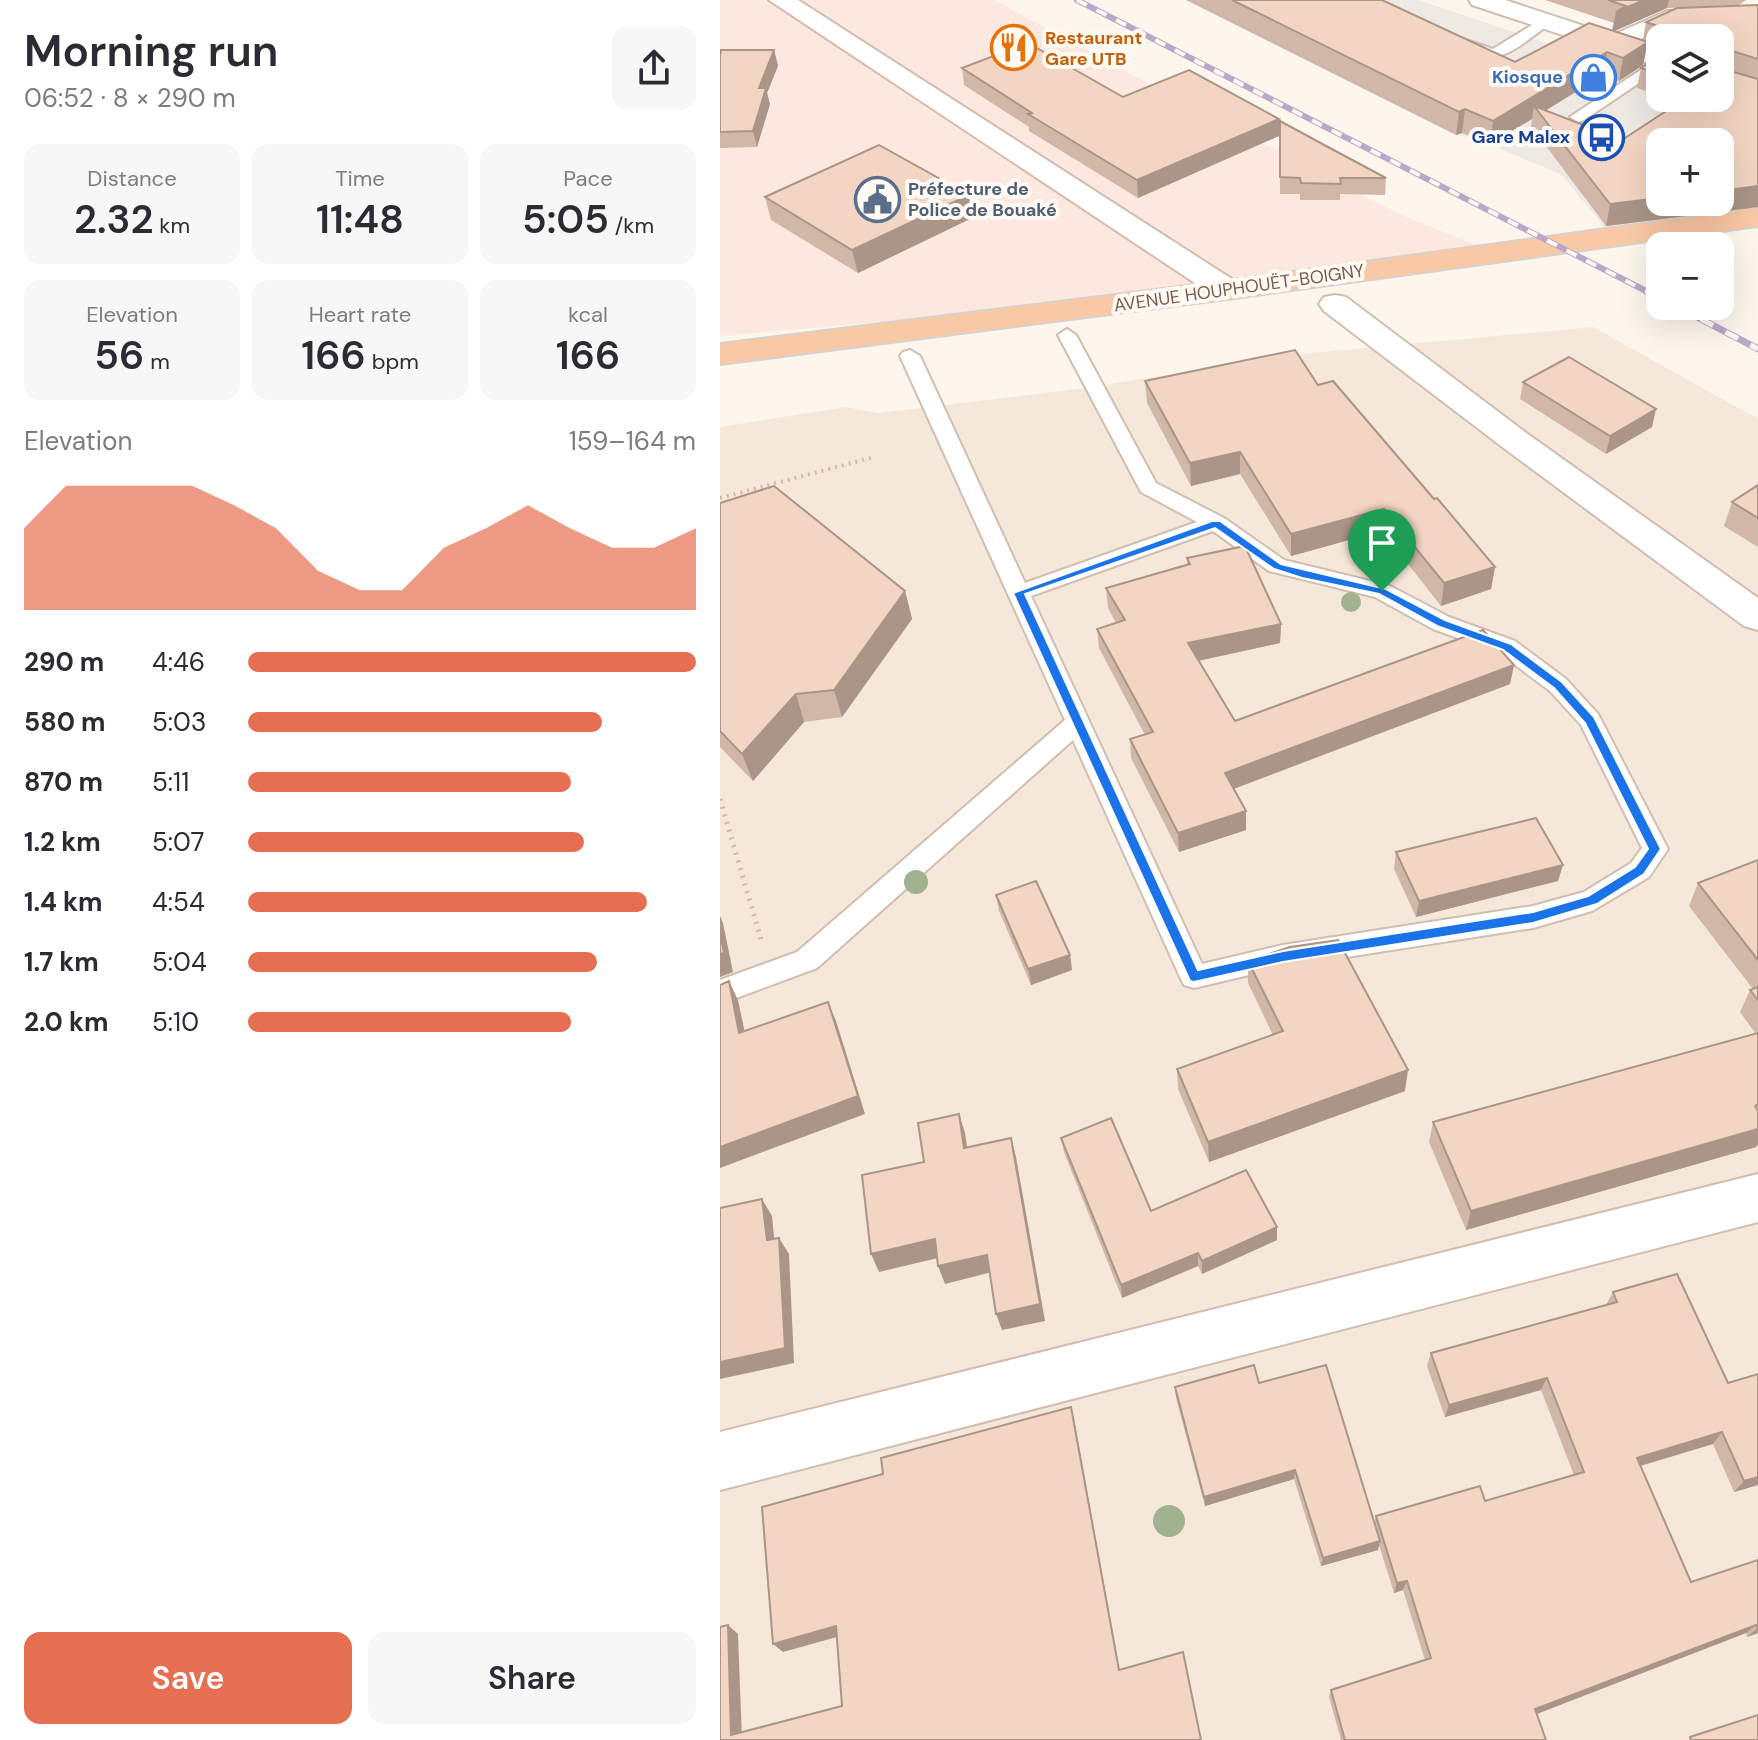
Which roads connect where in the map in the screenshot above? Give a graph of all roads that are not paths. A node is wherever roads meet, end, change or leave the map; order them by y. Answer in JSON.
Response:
{"nodes":[{"id":1,"x":781,"y":0,"type":"edge"},
{"id":2,"x":1481,"y":0,"type":"edge"},
{"id":3,"x":1752,"y":10,"type":"edge"},
{"id":4,"x":1545,"y":21,"type":"junction"},
{"id":5,"x":1451,"y":38,"type":"edge"},
{"id":6,"x":1613,"y":44,"type":"junction"},
{"id":7,"x":1646,"y":56,"type":"edge"},
{"id":8,"x":1646,"y":71,"type":"edge"},
{"id":9,"x":1578,"y":117,"type":"dead end"},
{"id":10,"x":1758,"y":217,"type":"edge"},
{"id":11,"x":1758,"y":242,"type":"edge"},
{"id":12,"x":1734,"y":245,"type":"edge"},
{"id":13,"x":1646,"y":257,"type":"edge"},
{"id":14,"x":1227,"y":290,"type":"junction"},
{"id":15,"x":1335,"y":304,"type":"junction"},
{"id":16,"x":1067,"y":335,"type":"junction"},
{"id":17,"x":720,"y":354,"type":"edge"},
{"id":18,"x":910,"y":356,"type":"junction"},
{"id":19,"x":720,"y":384,"type":"edge"},
{"id":20,"x":1216,"y":523,"type":"junction"},
{"id":21,"x":1018,"y":593,"type":"junction"},
{"id":22,"x":1758,"y":617,"type":"edge"},
{"id":23,"x":1078,"y":722,"type":"junction"},
{"id":24,"x":720,"y":992,"type":"edge"},
{"id":25,"x":1758,"y":1198,"type":"edge"},
{"id":26,"x":720,"y":1461,"type":"edge"}],
"edges":[{"from":1,"to":14,"type":"street"},
{"from":2,"to":4,"type":"street"},
{"from":3,"to":6,"type":"street"},
{"from":4,"to":5,"type":"lane"},
{"from":4,"to":6,"type":"street"},
{"from":6,"to":7,"type":"street"},
{"from":8,"to":9,"type":"lane"},
{"from":10,"to":14,"type":"highway","name":"AVENUE HOUPHOUËT-BOIGNY"},
{"from":11,"to":12,"type":"highway"},
{"from":13,"to":15,"type":"highway","name":"AVENUE HOUPHOUËT-BOIGNY"},
{"from":14,"to":17,"type":"highway","name":"AVENUE HOUPHOUËT-BOIGNY"},
{"from":15,"to":16,"type":"highway","name":"AVENUE HOUPHOUËT-BOIGNY"},
{"from":15,"to":22,"type":"street"},
{"from":16,"to":18,"type":"highway","name":"AVENUE HOUPHOUËT-BOIGNY"},
{"from":16,"to":20,"type":"lane"},
{"from":18,"to":19,"type":"highway","name":"AVENUE HOUPHOUËT-BOIGNY"},
{"from":18,"to":21,"type":"lane"},
{"from":20,"to":21,"type":"lane"},
{"from":20,"to":23,"type":"lane"},
{"from":21,"to":23,"type":"lane"},
{"from":23,"to":24,"type":"lane"},
{"from":25,"to":26,"type":"street"}]}
